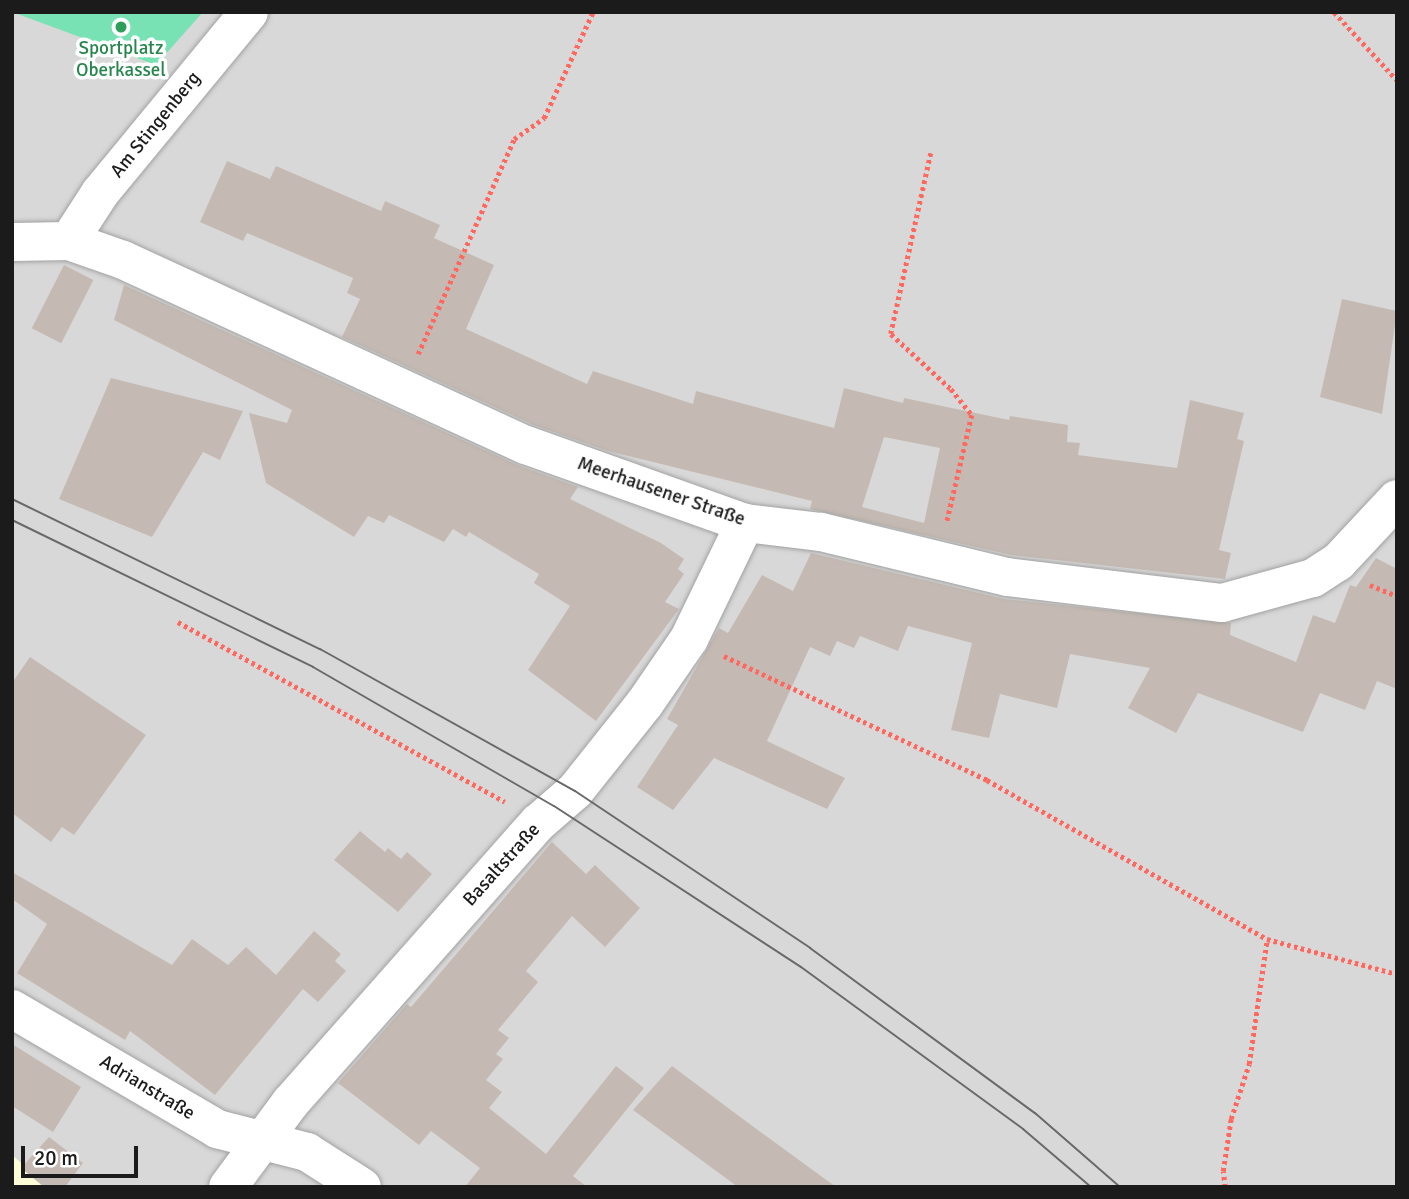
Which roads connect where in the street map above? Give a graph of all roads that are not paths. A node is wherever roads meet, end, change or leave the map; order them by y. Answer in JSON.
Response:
{"nodes":[{"id":1,"x":249,"y":12,"type":"edge"},
{"id":2,"x":69,"y":241,"type":"junction"},
{"id":3,"x":12,"y":242,"type":"edge"},
{"id":4,"x":1397,"y":499,"type":"edge"},
{"id":5,"x":745,"y":523,"type":"junction"},
{"id":6,"x":12,"y":1009,"type":"edge"},
{"id":7,"x":264,"y":1143,"type":"junction"},
{"id":8,"x":228,"y":1187,"type":"edge"},
{"id":9,"x":362,"y":1187,"type":"edge"}],
"edges":[{"from":1,"to":2,"type":"street","name":"Am Stingenberg"},
{"from":2,"to":3,"type":"street","name":"Meerhausener Straße"},
{"from":2,"to":5,"type":"street","name":"Meerhausener Straße"},
{"from":4,"to":5,"type":"street","name":"Meerhausener Straße"},
{"from":5,"to":7,"type":"street","name":"Basaltstraße"},
{"from":6,"to":7,"type":"street","name":"Adrianstraße"},
{"from":7,"to":8,"type":"street","name":"Basaltstraße"},
{"from":7,"to":9,"type":"street","name":"Adrianstraße"}]}
